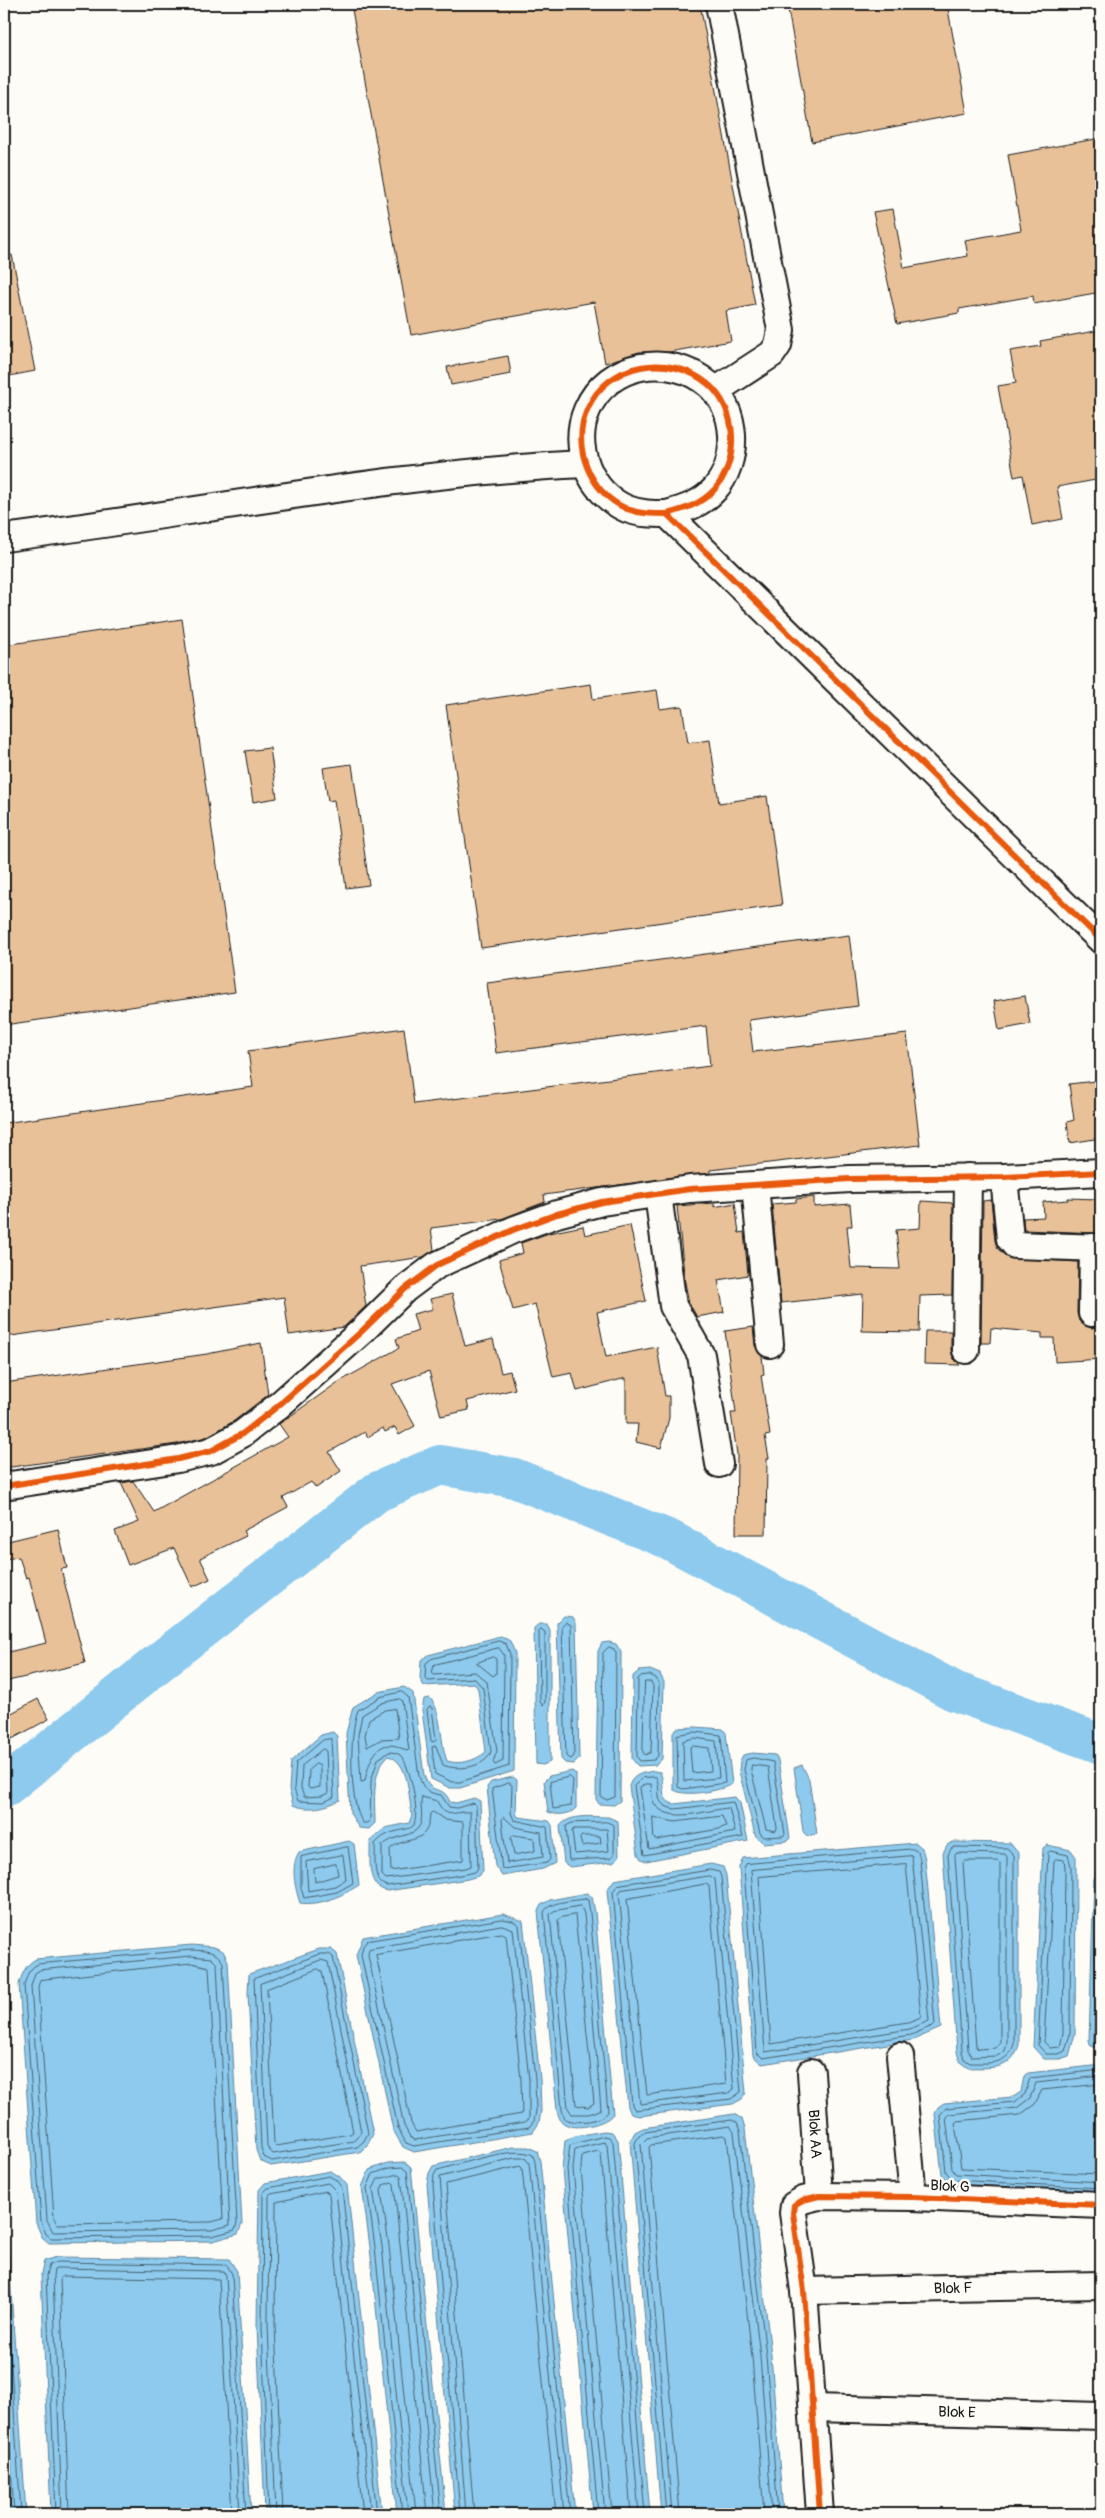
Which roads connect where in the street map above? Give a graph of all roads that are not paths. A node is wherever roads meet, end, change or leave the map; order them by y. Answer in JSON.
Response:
{"nodes":[{"id":1,"x":719,"y":4,"type":"edge"},
{"id":2,"x":715,"y":391,"type":"junction"},
{"id":3,"x":585,"y":464,"type":"junction"},
{"id":4,"x":668,"y":514,"type":"junction"},
{"id":5,"x":4,"y":538,"type":"edge"},
{"id":6,"x":1101,"y":940,"type":"edge"},
{"id":7,"x":1101,"y":1172,"type":"edge"},
{"id":8,"x":968,"y":1177,"type":"junction"},
{"id":9,"x":1004,"y":1177,"type":"junction"},
{"id":10,"x":755,"y":1185,"type":"junction"},
{"id":11,"x":658,"y":1194,"type":"junction"},
{"id":12,"x":1097,"y":1248,"type":"edge"},
{"id":13,"x":1092,"y":1313,"type":"dead end"},
{"id":14,"x":770,"y":1344,"type":"dead end"},
{"id":15,"x":966,"y":1350,"type":"dead end"},
{"id":16,"x":719,"y":1464,"type":"dead end"},
{"id":17,"x":4,"y":1486,"type":"edge"},
{"id":18,"x":900,"y":2056,"type":"dead end"},
{"id":19,"x":810,"y":2072,"type":"dead end"},
{"id":20,"x":913,"y":2196,"type":"junction"},
{"id":21,"x":808,"y":2199,"type":"junction"},
{"id":22,"x":1101,"y":2205,"type":"edge"},
{"id":23,"x":1101,"y":2285,"type":"edge"},
{"id":24,"x":804,"y":2291,"type":"junction"},
{"id":25,"x":813,"y":2408,"type":"junction"},
{"id":26,"x":1101,"y":2416,"type":"edge"},
{"id":27,"x":820,"y":2514,"type":"edge"}],
"edges":[{"from":1,"to":2,"type":"street"},
{"from":2,"to":3,"type":"street"},
{"from":2,"to":4,"type":"street"},
{"from":3,"to":4,"type":"street"},
{"from":3,"to":5,"type":"street"},
{"from":4,"to":6,"type":"street"},
{"from":7,"to":9,"type":"street"},
{"from":8,"to":9,"type":"street"},
{"from":8,"to":10,"type":"street"},
{"from":8,"to":15,"type":"street"},
{"from":9,"to":12,"type":"street"},
{"from":10,"to":11,"type":"street"},
{"from":10,"to":14,"type":"street"},
{"from":11,"to":16,"type":"street"},
{"from":11,"to":17,"type":"street"},
{"from":12,"to":13,"type":"street"},
{"from":18,"to":20,"type":"street"},
{"from":19,"to":21,"type":"street","name":"Blok AA"},
{"from":20,"to":21,"type":"street","name":"Blok G"},
{"from":20,"to":22,"type":"street","name":"Blok G"},
{"from":21,"to":24,"type":"street","name":"Blok AA"},
{"from":23,"to":24,"type":"street","name":"Blok F"},
{"from":24,"to":25,"type":"street","name":"Blok AA"},
{"from":25,"to":26,"type":"street","name":"Blok E"},
{"from":25,"to":27,"type":"street","name":"Blok AA"}]}
